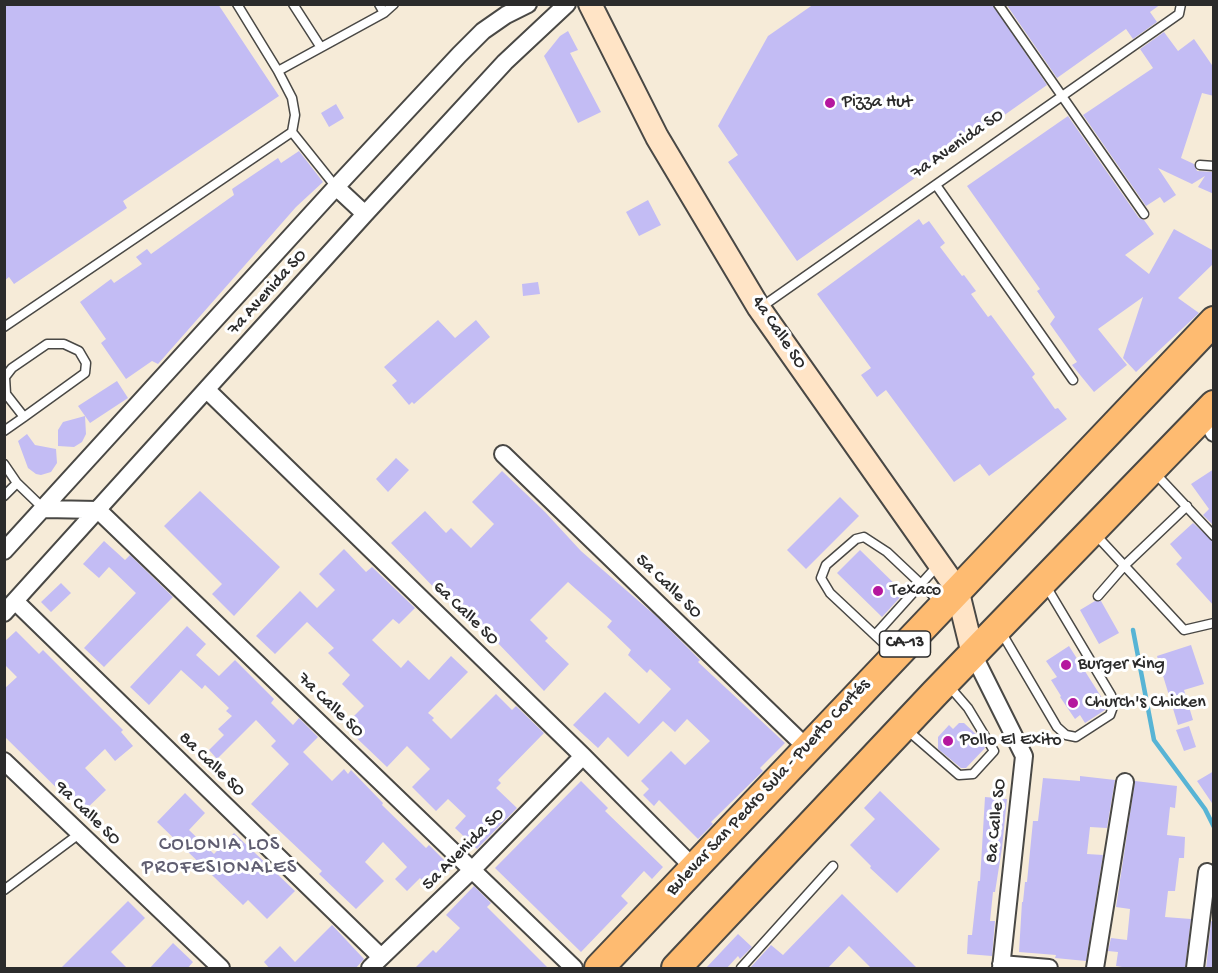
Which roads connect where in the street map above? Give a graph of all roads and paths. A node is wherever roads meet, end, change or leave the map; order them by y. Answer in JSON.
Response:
{"nodes":[{"id":1,"x":237,"y":4,"type":"edge"},
{"id":2,"x":293,"y":4,"type":"edge"},
{"id":3,"x":394,"y":4,"type":"edge"},
{"id":4,"x":528,"y":4,"type":"edge"},
{"id":5,"x":567,"y":4,"type":"edge"},
{"id":6,"x":590,"y":4,"type":"edge"},
{"id":7,"x":998,"y":4,"type":"edge"},
{"id":8,"x":381,"y":9,"type":"edge"},
{"id":9,"x":1180,"y":9,"type":"edge"},
{"id":10,"x":320,"y":46,"type":"junction"},
{"id":11,"x":278,"y":71,"type":"junction"},
{"id":12,"x":1063,"y":96,"type":"junction"},
{"id":13,"x":292,"y":132,"type":"junction"},
{"id":14,"x":1200,"y":165,"type":"dead end"},
{"id":15,"x":1214,"y":166,"type":"edge"},
{"id":16,"x":936,"y":185,"type":"junction"},
{"id":17,"x":336,"y":187,"type":"junction"},
{"id":18,"x":365,"y":214,"type":"junction"},
{"id":19,"x":1144,"y":214,"type":"dead end"},
{"id":20,"x":759,"y":308,"type":"junction"},
{"id":21,"x":1214,"y":321,"type":"edge"},
{"id":22,"x":4,"y":327,"type":"edge"},
{"id":23,"x":1073,"y":380,"type":"dead end"},
{"id":24,"x":207,"y":390,"type":"junction"},
{"id":25,"x":24,"y":417,"type":"junction"},
{"id":26,"x":1210,"y":418,"type":"edge"},
{"id":27,"x":4,"y":431,"type":"edge"},
{"id":28,"x":503,"y":454,"type":"dead end"},
{"id":29,"x":4,"y":464,"type":"edge"},
{"id":30,"x":1152,"y":469,"type":"junction"},
{"id":31,"x":17,"y":483,"type":"junction"},
{"id":32,"x":4,"y":496,"type":"edge"},
{"id":33,"x":1187,"y":506,"type":"junction"},
{"id":34,"x":44,"y":509,"type":"junction"},
{"id":35,"x":98,"y":510,"type":"junction"},
{"id":36,"x":1092,"y":531,"type":"junction"},
{"id":37,"x":1214,"y":536,"type":"edge"},
{"id":38,"x":4,"y":551,"type":"edge"},
{"id":39,"x":939,"y":564,"type":"junction"},
{"id":40,"x":1125,"y":565,"type":"junction"},
{"id":41,"x":1043,"y":581,"type":"junction"},
{"id":42,"x":922,"y":584,"type":"junction"},
{"id":43,"x":1098,"y":596,"type":"dead end"},
{"id":44,"x":950,"y":597,"type":"junction"},
{"id":45,"x":10,"y":607,"type":"edge"},
{"id":46,"x":1214,"y":623,"type":"edge"},
{"id":47,"x":999,"y":627,"type":"junction"},
{"id":48,"x":885,"y":645,"type":"junction"},
{"id":49,"x":973,"y":654,"type":"junction"},
{"id":50,"x":946,"y":682,"type":"junction"},
{"id":51,"x":903,"y":727,"type":"junction"},
{"id":52,"x":807,"y":748,"type":"junction"},
{"id":53,"x":583,"y":756,"type":"junction"},
{"id":54,"x":4,"y":761,"type":"edge"},
{"id":55,"x":1125,"y":782,"type":"dead end"},
{"id":56,"x":79,"y":834,"type":"junction"},
{"id":57,"x":833,"y":866,"type":"dead end"},
{"id":58,"x":693,"y":868,"type":"junction"},
{"id":59,"x":472,"y":870,"type":"junction"},
{"id":60,"x":1208,"y":872,"type":"dead end"},
{"id":61,"x":4,"y":890,"type":"edge"},
{"id":62,"x":376,"y":963,"type":"edge"},
{"id":63,"x":1001,"y":966,"type":"edge"},
{"id":64,"x":221,"y":969,"type":"edge"},
{"id":65,"x":574,"y":969,"type":"edge"},
{"id":66,"x":599,"y":969,"type":"edge"},
{"id":67,"x":676,"y":969,"type":"edge"},
{"id":68,"x":741,"y":969,"type":"edge"},
{"id":69,"x":1049,"y":969,"type":"edge"},
{"id":70,"x":1095,"y":969,"type":"edge"},
{"id":71,"x":1195,"y":969,"type":"edge"}],
"edges":[{"from":1,"to":11,"type":"lane"},
{"from":2,"to":10,"type":"lane"},
{"from":3,"to":8,"type":"lane"},
{"from":4,"to":17,"type":"street","name":"7a Avenida SO"},
{"from":5,"to":18,"type":"street","name":"7a Avenida SO"},
{"from":6,"to":20,"type":"street","name":"4a Calle SO"},
{"from":7,"to":12,"type":"lane"},
{"from":8,"to":10,"type":"lane"},
{"from":9,"to":12,"type":"lane","name":"7a Avenida SO"},
{"from":10,"to":11,"type":"lane"},
{"from":11,"to":13,"type":"lane"},
{"from":12,"to":16,"type":"lane","name":"7a Avenida SO"},
{"from":12,"to":19,"type":"lane"},
{"from":13,"to":17,"type":"lane"},
{"from":13,"to":22,"type":"lane"},
{"from":14,"to":15,"type":"lane"},
{"from":16,"to":20,"type":"lane","name":"7a Avenida SO"},
{"from":16,"to":23,"type":"lane"},
{"from":17,"to":18,"type":"street"},
{"from":17,"to":34,"type":"street","name":"7a Avenida SO"},
{"from":18,"to":24,"type":"street","name":"7a Avenida SO"},
{"from":20,"to":39,"type":"street","name":"4a Calle SO"},
{"from":21,"to":44,"type":"highway","name":"Bulevar San Pedro Sula - Puerto Cortés","number":"CA-13"},
{"from":24,"to":35,"type":"street","name":"7a Avenida SO"},
{"from":24,"to":53,"type":"street","name":"6a Calle SO"},
{"from":25,"to":25,"type":"lane"},
{"from":25,"to":27,"type":"lane"},
{"from":26,"to":30,"type":"highway"},
{"from":28,"to":52,"type":"street","name":"5a Calle SO"},
{"from":29,"to":31,"type":"lane"},
{"from":30,"to":33,"type":"lane"},
{"from":30,"to":36,"type":"highway"},
{"from":31,"to":32,"type":"lane"},
{"from":31,"to":34,"type":"lane"},
{"from":33,"to":37,"type":"lane"},
{"from":33,"to":40,"type":"lane"},
{"from":34,"to":35,"type":"street"},
{"from":34,"to":38,"type":"street","name":"7a Avenida SO"},
{"from":35,"to":45,"type":"street","name":"7a Avenida SO"},
{"from":35,"to":59,"type":"street","name":"7a Calle SO"},
{"from":36,"to":40,"type":"lane"},
{"from":36,"to":41,"type":"highway"},
{"from":39,"to":42,"type":"lane"},
{"from":39,"to":44,"type":"street","name":"4a Calle SO"},
{"from":40,"to":43,"type":"lane"},
{"from":40,"to":46,"type":"lane"},
{"from":41,"to":47,"type":"highway"},
{"from":41,"to":47,"type":"lane"},
{"from":42,"to":44,"type":"lane"},
{"from":42,"to":48,"type":"lane"},
{"from":42,"to":48,"type":"lane"},
{"from":44,"to":48,"type":"highway","name":"Bulevar San Pedro Sula - Puerto Cortés","number":"CA-13"},
{"from":44,"to":49,"type":"street","name":"4a Calle SO"},
{"from":45,"to":62,"type":"street","name":"8a Calle SO"},
{"from":47,"to":49,"type":"highway"},
{"from":48,"to":52,"type":"highway","name":"Bulevar San Pedro Sula - Puerto Cortés","number":"CA-13"},
{"from":49,"to":50,"type":"highway"},
{"from":49,"to":63,"type":"street","name":"8a Calle SO"},
{"from":50,"to":51,"type":"highway"},
{"from":50,"to":51,"type":"lane"},
{"from":51,"to":67,"type":"highway"},
{"from":52,"to":58,"type":"highway","name":"Bulevar San Pedro Sula - Puerto Cortés","number":"CA-13"},
{"from":53,"to":58,"type":"street","name":"6a Calle SO"},
{"from":53,"to":59,"type":"street","name":"5a Avenida SO"},
{"from":54,"to":56,"type":"street","name":"9a Calle SO"},
{"from":55,"to":70,"type":"street"},
{"from":56,"to":61,"type":"lane"},
{"from":56,"to":64,"type":"street","name":"9a Calle SO"},
{"from":57,"to":68,"type":"lane"},
{"from":58,"to":66,"type":"highway","name":"Bulevar San Pedro Sula - Puerto Cortés","number":"CA-13"},
{"from":59,"to":62,"type":"street","name":"5a Avenida SO"},
{"from":59,"to":65,"type":"street","name":"7a Calle SO"},
{"from":60,"to":71,"type":"street"},
{"from":63,"to":69,"type":"street"}]}
